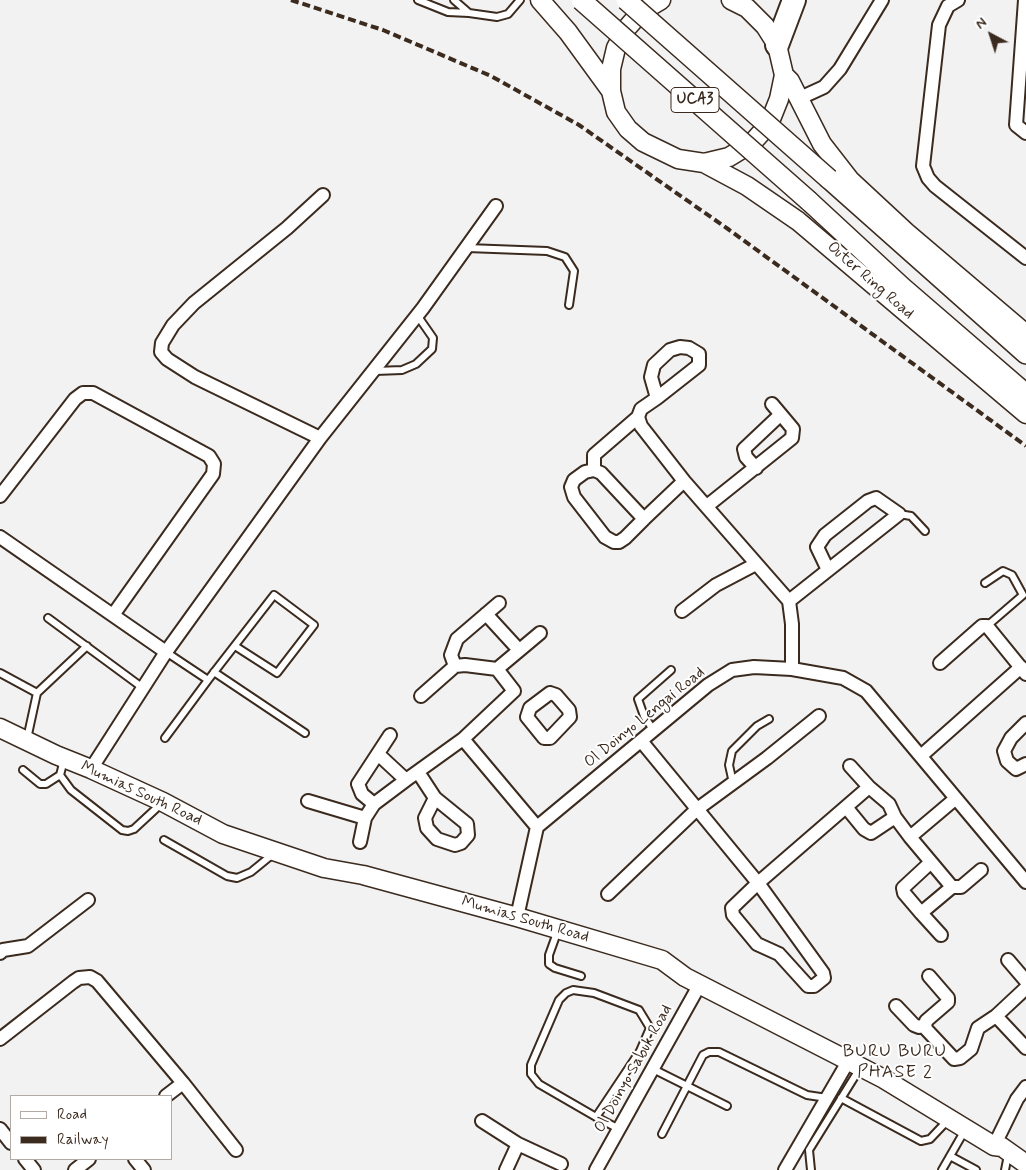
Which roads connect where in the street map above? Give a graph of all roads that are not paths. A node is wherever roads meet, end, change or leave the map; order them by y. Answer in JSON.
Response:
{"nodes":[{"id":1,"x":418,"y":0,"type":"edge"},
{"id":2,"x":454,"y":0,"type":"edge"},
{"id":3,"x":520,"y":0,"type":"edge"},
{"id":4,"x":540,"y":0,"type":"edge"},
{"id":5,"x":582,"y":0,"type":"edge"},
{"id":6,"x":626,"y":0,"type":"edge"},
{"id":7,"x":661,"y":0,"type":"edge"},
{"id":8,"x":731,"y":0,"type":"edge"},
{"id":9,"x":794,"y":0,"type":"edge"},
{"id":10,"x":882,"y":0,"type":"edge"},
{"id":11,"x":958,"y":0,"type":"edge"},
{"id":12,"x":1023,"y":1,"type":"edge"},
{"id":13,"x":469,"y":13,"type":"junction"},
{"id":14,"x":777,"y":45,"type":"junction"},
{"id":15,"x":784,"y":75,"type":"junction"},
{"id":16,"x":611,"y":91,"type":"junction"},
{"id":17,"x":800,"y":98,"type":"junction"},
{"id":18,"x":1026,"y":133,"type":"edge"},
{"id":19,"x":704,"y":163,"type":"junction"},
{"id":20,"x":323,"y":195,"type":"dead end"},
{"id":21,"x":496,"y":206,"type":"dead end"},
{"id":22,"x":467,"y":248,"type":"junction"},
{"id":23,"x":1026,"y":258,"type":"edge"},
{"id":24,"x":569,"y":306,"type":"dead end"},
{"id":25,"x":418,"y":315,"type":"junction"},
{"id":26,"x":1026,"y":334,"type":"edge"},
{"id":27,"x":1026,"y":354,"type":"edge"},
{"id":28,"x":374,"y":371,"type":"junction"},
{"id":29,"x":1026,"y":394,"type":"edge"},
{"id":30,"x":657,"y":398,"type":"dead end"},
{"id":31,"x":772,"y":404,"type":"dead end"},
{"id":32,"x":1026,"y":414,"type":"edge"},
{"id":33,"x":780,"y":415,"type":"junction"},
{"id":34,"x":638,"y":417,"type":"junction"},
{"id":35,"x":320,"y":438,"type":"junction"},
{"id":36,"x":756,"y":468,"type":"junction"},
{"id":37,"x":594,"y":470,"type":"junction"},
{"id":38,"x":684,"y":481,"type":"junction"},
{"id":39,"x":0,"y":496,"type":"edge"},
{"id":40,"x":708,"y":506,"type":"junction"},
{"id":41,"x":899,"y":514,"type":"junction"},
{"id":42,"x":644,"y":520,"type":"junction"},
{"id":43,"x":926,"y":531,"type":"dead end"},
{"id":44,"x":0,"y":537,"type":"edge"},
{"id":45,"x":756,"y":564,"type":"junction"},
{"id":46,"x":828,"y":570,"type":"junction"},
{"id":47,"x":985,"y":583,"type":"dead end"},
{"id":48,"x":790,"y":601,"type":"junction"},
{"id":49,"x":499,"y":603,"type":"dead end"},
{"id":50,"x":682,"y":612,"type":"dead end"},
{"id":51,"x":486,"y":614,"type":"junction"},
{"id":52,"x":113,"y":615,"type":"junction"},
{"id":53,"x":48,"y":618,"type":"dead end"},
{"id":54,"x":987,"y":626,"type":"junction"},
{"id":55,"x":540,"y":633,"type":"dead end"},
{"id":56,"x":87,"y":646,"type":"junction"},
{"id":57,"x":235,"y":646,"type":"junction"},
{"id":58,"x":518,"y":650,"type":"junction"},
{"id":59,"x":166,"y":652,"type":"junction"},
{"id":60,"x":940,"y":663,"type":"dead end"},
{"id":61,"x":455,"y":666,"type":"junction"},
{"id":62,"x":497,"y":669,"type":"junction"},
{"id":63,"x":792,"y":669,"type":"junction"},
{"id":64,"x":671,"y":670,"type":"dead end"},
{"id":65,"x":1023,"y":670,"type":"edge"},
{"id":66,"x":214,"y":672,"type":"junction"},
{"id":67,"x":0,"y":673,"type":"edge"},
{"id":68,"x":208,"y":680,"type":"junction"},
{"id":69,"x":142,"y":688,"type":"junction"},
{"id":70,"x":514,"y":691,"type":"junction"},
{"id":71,"x":37,"y":693,"type":"junction"},
{"id":72,"x":421,"y":696,"type":"dead end"},
{"id":73,"x":530,"y":708,"type":"dead end"},
{"id":74,"x":819,"y":716,"type":"dead end"},
{"id":75,"x":769,"y":719,"type":"dead end"},
{"id":76,"x":1026,"y":723,"type":"edge"},
{"id":77,"x":0,"y":728,"type":"edge"},
{"id":78,"x":654,"y":731,"type":"junction"},
{"id":79,"x":306,"y":733,"type":"dead end"},
{"id":80,"x":390,"y":735,"type":"dead end"},
{"id":81,"x":165,"y":738,"type":"dead end"},
{"id":82,"x":463,"y":739,"type":"junction"},
{"id":83,"x":27,"y":741,"type":"junction"},
{"id":84,"x":642,"y":742,"type":"junction"},
{"id":85,"x":378,"y":754,"type":"junction"},
{"id":86,"x":922,"y":755,"type":"junction"},
{"id":87,"x":1026,"y":764,"type":"edge"},
{"id":88,"x":850,"y":766,"type":"dead end"},
{"id":89,"x":62,"y":767,"type":"junction"},
{"id":90,"x":91,"y":769,"type":"junction"},
{"id":91,"x":23,"y":770,"type":"dead end"},
{"id":92,"x":418,"y":772,"type":"junction"},
{"id":93,"x":406,"y":780,"type":"junction"},
{"id":94,"x":733,"y":783,"type":"junction"},
{"id":95,"x":869,"y":787,"type":"junction"},
{"id":96,"x":434,"y":798,"type":"dead end"},
{"id":97,"x":955,"y":799,"type":"junction"},
{"id":98,"x":308,"y":801,"type":"dead end"},
{"id":99,"x":163,"y":802,"type":"junction"},
{"id":100,"x":374,"y":804,"type":"junction"},
{"id":101,"x":846,"y":807,"type":"junction"},
{"id":102,"x":696,"y":810,"type":"junction"},
{"id":103,"x":895,"y":817,"type":"junction"},
{"id":104,"x":365,"y":818,"type":"junction"},
{"id":105,"x":537,"y":827,"type":"junction"},
{"id":106,"x":910,"y":837,"type":"junction"},
{"id":107,"x":164,"y":840,"type":"dead end"},
{"id":108,"x":360,"y":842,"type":"dead end"},
{"id":109,"x":276,"y":852,"type":"junction"},
{"id":110,"x":930,"y":863,"type":"junction"},
{"id":111,"x":981,"y":870,"type":"dead end"},
{"id":112,"x":1026,"y":882,"type":"edge"},
{"id":113,"x":758,"y":883,"type":"junction"},
{"id":114,"x":952,"y":887,"type":"junction"},
{"id":115,"x":608,"y":894,"type":"dead end"},
{"id":116,"x":88,"y":900,"type":"dead end"},
{"id":117,"x":921,"y":913,"type":"junction"},
{"id":118,"x":517,"y":917,"type":"junction"},
{"id":119,"x":558,"y":929,"type":"junction"},
{"id":120,"x":941,"y":935,"type":"dead end"},
{"id":121,"x":1,"y":950,"type":"edge"},
{"id":122,"x":1008,"y":960,"type":"dead end"},
{"id":123,"x":581,"y":976,"type":"dead end"},
{"id":124,"x":930,"y":976,"type":"dead end"},
{"id":125,"x":1026,"y":981,"type":"edge"},
{"id":126,"x":700,"y":984,"type":"junction"},
{"id":127,"x":1026,"y":988,"type":"edge"},
{"id":128,"x":896,"y":1006,"type":"dead end"},
{"id":129,"x":996,"y":1016,"type":"junction"},
{"id":130,"x":924,"y":1025,"type":"junction"},
{"id":131,"x":2,"y":1034,"type":"edge"},
{"id":132,"x":1026,"y":1048,"type":"edge"},
{"id":133,"x":855,"y":1063,"type":"junction"},
{"id":134,"x":653,"y":1069,"type":"junction"},
{"id":135,"x":183,"y":1083,"type":"junction"},
{"id":136,"x":687,"y":1086,"type":"junction"},
{"id":137,"x":1026,"y":1087,"type":"edge"},
{"id":138,"x":167,"y":1095,"type":"edge"},
{"id":139,"x":827,"y":1098,"type":"junction"},
{"id":140,"x":841,"y":1098,"type":"junction"},
{"id":141,"x":727,"y":1106,"type":"dead end"},
{"id":142,"x":596,"y":1117,"type":"junction"},
{"id":143,"x":949,"y":1120,"type":"junction"},
{"id":144,"x":482,"y":1121,"type":"dead end"},
{"id":145,"x":966,"y":1128,"type":"junction"},
{"id":146,"x":0,"y":1129,"type":"edge"},
{"id":147,"x":619,"y":1129,"type":"junction"},
{"id":148,"x":662,"y":1134,"type":"dead end"},
{"id":149,"x":10,"y":1142,"type":"edge"},
{"id":150,"x":518,"y":1144,"type":"junction"},
{"id":151,"x":236,"y":1150,"type":"dead end"},
{"id":152,"x":950,"y":1156,"type":"junction"},
{"id":153,"x":1002,"y":1156,"type":"edge"},
{"id":154,"x":26,"y":1160,"type":"edge"},
{"id":155,"x":88,"y":1160,"type":"edge"},
{"id":156,"x":136,"y":1160,"type":"edge"},
{"id":157,"x":561,"y":1164,"type":"dead end"},
{"id":158,"x":1026,"y":1164,"type":"edge"},
{"id":159,"x":34,"y":1170,"type":"edge"},
{"id":160,"x":75,"y":1170,"type":"edge"},
{"id":161,"x":144,"y":1170,"type":"edge"},
{"id":162,"x":506,"y":1170,"type":"edge"},
{"id":163,"x":596,"y":1170,"type":"edge"},
{"id":164,"x":785,"y":1170,"type":"edge"},
{"id":165,"x":811,"y":1170,"type":"edge"},
{"id":166,"x":942,"y":1170,"type":"edge"},
{"id":167,"x":976,"y":1170,"type":"edge"}],
"edges":[{"from":1,"to":13,"type":"lane"},
{"from":2,"to":13,"type":"lane"},
{"from":3,"to":13,"type":"lane"},
{"from":4,"to":16,"type":"main road","name":"Outer Ring Road"},
{"from":5,"to":29,"type":"main road","name":"Outer Ring Road","number":"UCA3","bridge":true},
{"from":6,"to":27,"type":"main road","number":"UCA3","bridge":true},
{"from":7,"to":16,"type":"main road","name":"Outer Ring Road"},
{"from":8,"to":14,"type":"main road","name":"Outer Ring Road"},
{"from":9,"to":14,"type":"highway"},
{"from":10,"to":17,"type":"street"},
{"from":11,"to":23,"type":"street"},
{"from":12,"to":18,"type":"street"},
{"from":14,"to":15,"type":"main road","name":"Outer Ring Road"},
{"from":15,"to":17,"type":"main road"},
{"from":15,"to":19,"type":"main road","name":"Outer Ring Road"},
{"from":16,"to":19,"type":"main road","name":"Outer Ring Road"},
{"from":17,"to":26,"type":"main road"},
{"from":19,"to":32,"type":"main road","name":"Outer Ring Road"},
{"from":20,"to":35,"type":"street"},
{"from":21,"to":22,"type":"street"},
{"from":22,"to":24,"type":"lane"},
{"from":22,"to":25,"type":"street"},
{"from":25,"to":28,"type":"street"},
{"from":25,"to":28,"type":"lane"},
{"from":28,"to":35,"type":"street"},
{"from":30,"to":34,"type":"street"},
{"from":31,"to":33,"type":"street"},
{"from":33,"to":36,"type":"street"},
{"from":33,"to":36,"type":"street"},
{"from":34,"to":37,"type":"street"},
{"from":34,"to":38,"type":"street"},
{"from":35,"to":59,"type":"street"},
{"from":36,"to":40,"type":"street"},
{"from":37,"to":42,"type":"street"},
{"from":37,"to":42,"type":"street"},
{"from":38,"to":40,"type":"street"},
{"from":38,"to":42,"type":"street"},
{"from":39,"to":52,"type":"street"},
{"from":40,"to":45,"type":"street"},
{"from":41,"to":43,"type":"lane"},
{"from":41,"to":46,"type":"street"},
{"from":41,"to":46,"type":"street"},
{"from":44,"to":52,"type":"street"},
{"from":45,"to":48,"type":"street"},
{"from":45,"to":50,"type":"street"},
{"from":46,"to":48,"type":"street"},
{"from":47,"to":54,"type":"lane"},
{"from":48,"to":63,"type":"street"},
{"from":49,"to":51,"type":"street"},
{"from":51,"to":58,"type":"street"},
{"from":51,"to":61,"type":"street"},
{"from":52,"to":59,"type":"street"},
{"from":53,"to":56,"type":"lane"},
{"from":54,"to":60,"type":"street"},
{"from":54,"to":65,"type":"street"},
{"from":55,"to":58,"type":"street"},
{"from":56,"to":69,"type":"lane"},
{"from":56,"to":71,"type":"lane"},
{"from":57,"to":57,"type":"lane"},
{"from":57,"to":66,"type":"lane"},
{"from":58,"to":62,"type":"street"},
{"from":59,"to":68,"type":"lane"},
{"from":59,"to":69,"type":"street"},
{"from":61,"to":62,"type":"street"},
{"from":61,"to":72,"type":"street"},
{"from":62,"to":70,"type":"street"},
{"from":63,"to":78,"type":"street","name":"Ol Doinyo Lengai Road"},
{"from":63,"to":86,"type":"street","name":"Ol Doinyo Lengai Road"},
{"from":64,"to":78,"type":"lane"},
{"from":65,"to":86,"type":"street"},
{"from":66,"to":68,"type":"lane"},
{"from":66,"to":79,"type":"lane"},
{"from":67,"to":71,"type":"lane"},
{"from":68,"to":81,"type":"lane"},
{"from":69,"to":90,"type":"street"},
{"from":70,"to":73,"type":"street"},
{"from":70,"to":82,"type":"street"},
{"from":71,"to":83,"type":"lane"},
{"from":74,"to":94,"type":"street"},
{"from":75,"to":94,"type":"lane"},
{"from":76,"to":87,"type":"street"},
{"from":77,"to":83,"type":"main road","name":"Mumias South Road"},
{"from":78,"to":84,"type":"street","name":"Ol Doinyo Lengai Road"},
{"from":80,"to":85,"type":"street"},
{"from":82,"to":92,"type":"street"},
{"from":82,"to":105,"type":"street"},
{"from":83,"to":89,"type":"main road","name":"Mumias South Road"},
{"from":84,"to":102,"type":"street"},
{"from":84,"to":105,"type":"street","name":"Ol Doinyo Lengai Road"},
{"from":85,"to":93,"type":"street"},
{"from":85,"to":100,"type":"street"},
{"from":86,"to":97,"type":"street","name":"Ol Doinyo Lengai Road"},
{"from":88,"to":95,"type":"street"},
{"from":89,"to":90,"type":"main road","name":"Mumias South Road"},
{"from":89,"to":91,"type":"lane"},
{"from":89,"to":99,"type":"lane"},
{"from":90,"to":99,"type":"main road","name":"Mumias South Road"},
{"from":92,"to":93,"type":"street"},
{"from":92,"to":96,"type":"street"},
{"from":93,"to":100,"type":"street"},
{"from":94,"to":102,"type":"street"},
{"from":95,"to":101,"type":"street"},
{"from":95,"to":103,"type":"street"},
{"from":97,"to":106,"type":"street"},
{"from":97,"to":112,"type":"street","name":"Ol Doinyo Lengai Road"},
{"from":98,"to":104,"type":"street"},
{"from":99,"to":109,"type":"main road","name":"Mumias South Road"},
{"from":100,"to":104,"type":"street"},
{"from":101,"to":103,"type":"street"},
{"from":101,"to":113,"type":"street"},
{"from":102,"to":113,"type":"street"},
{"from":102,"to":115,"type":"street"},
{"from":103,"to":106,"type":"street"},
{"from":104,"to":108,"type":"street"},
{"from":105,"to":118,"type":"street"},
{"from":106,"to":110,"type":"street"},
{"from":107,"to":109,"type":"lane"},
{"from":109,"to":118,"type":"main road","name":"Mumias South Road"},
{"from":110,"to":114,"type":"street"},
{"from":110,"to":117,"type":"street"},
{"from":111,"to":114,"type":"street"},
{"from":113,"to":113,"type":"street"},
{"from":114,"to":117,"type":"street"},
{"from":116,"to":121,"type":"street"},
{"from":117,"to":120,"type":"street"},
{"from":118,"to":119,"type":"main road","name":"Mumias South Road"},
{"from":119,"to":123,"type":"lane"},
{"from":119,"to":126,"type":"main road","name":"Mumias South Road"},
{"from":122,"to":125,"type":"street"},
{"from":124,"to":130,"type":"street"},
{"from":126,"to":133,"type":"main road","name":"Mumias South Road"},
{"from":126,"to":134,"type":"street","name":"Ol Doinyo Sabuk Road"},
{"from":127,"to":129,"type":"street"},
{"from":128,"to":130,"type":"street"},
{"from":129,"to":130,"type":"street"},
{"from":129,"to":132,"type":"street"},
{"from":131,"to":135,"type":"street"},
{"from":133,"to":139,"type":"street"},
{"from":133,"to":140,"type":"lane"},
{"from":133,"to":143,"type":"main road","name":"Mumias South Road"},
{"from":134,"to":136,"type":"lane"},
{"from":134,"to":147,"type":"street","name":"Ol Doinyo Sabuk Road"},
{"from":135,"to":138,"type":"street"},
{"from":135,"to":151,"type":"street"},
{"from":136,"to":139,"type":"lane"},
{"from":136,"to":141,"type":"lane"},
{"from":136,"to":148,"type":"lane"},
{"from":137,"to":153,"type":"street"},
{"from":139,"to":164,"type":"street"},
{"from":140,"to":143,"type":"lane"},
{"from":140,"to":165,"type":"lane"},
{"from":142,"to":142,"type":"lane"},
{"from":142,"to":147,"type":"lane"},
{"from":143,"to":145,"type":"main road","name":"Mumias South Road"},
{"from":144,"to":150,"type":"street"},
{"from":145,"to":152,"type":"lane"},
{"from":145,"to":153,"type":"main road","name":"Mumias South Road"},
{"from":146,"to":149,"type":"street"},
{"from":147,"to":163,"type":"street","name":"Ol Doinyo Sabuk Road"},
{"from":150,"to":157,"type":"street"},
{"from":150,"to":162,"type":"street"},
{"from":152,"to":166,"type":"lane"},
{"from":152,"to":167,"type":"lane"},
{"from":153,"to":158,"type":"main road","name":"Mumias South Road"},
{"from":154,"to":159,"type":"street"},
{"from":155,"to":160,"type":"street"},
{"from":156,"to":161,"type":"street"}]}
